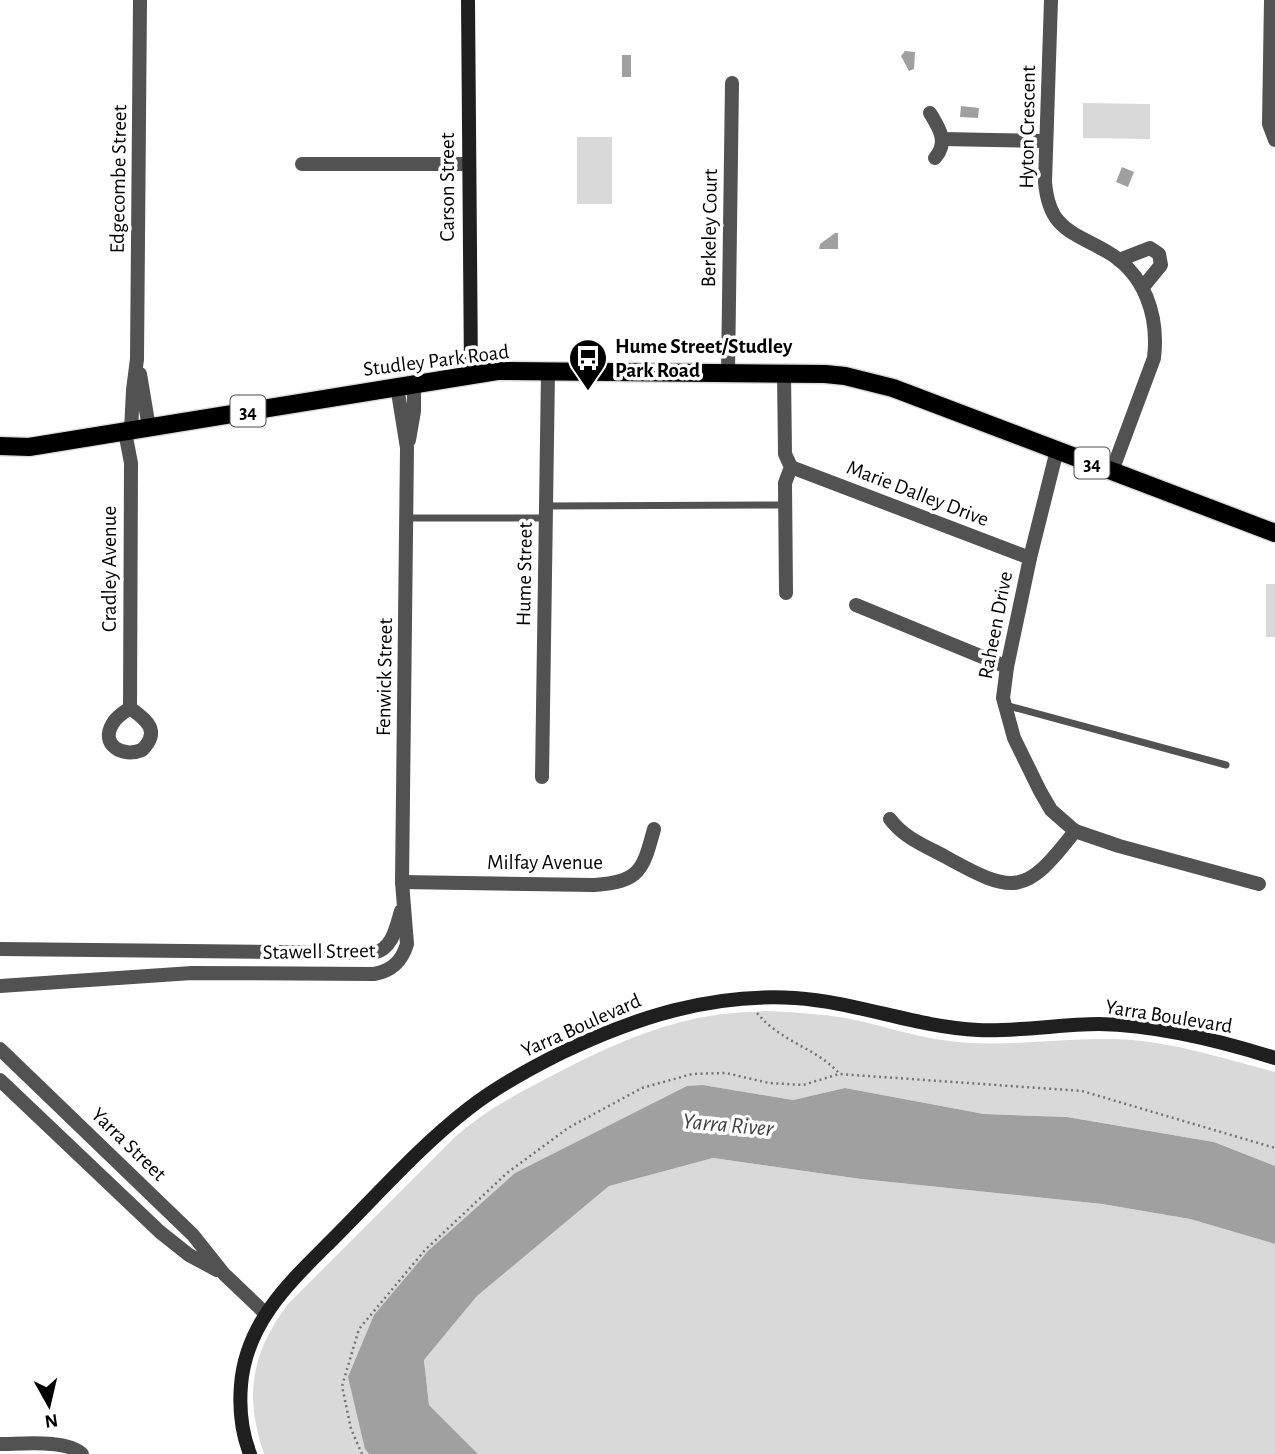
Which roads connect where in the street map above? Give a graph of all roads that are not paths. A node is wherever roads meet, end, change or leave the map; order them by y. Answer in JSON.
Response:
{"nodes":[{"id":1,"x":141,"y":0,"type":"edge"},
{"id":2,"x":468,"y":0,"type":"edge"},
{"id":3,"x":1051,"y":0,"type":"edge"},
{"id":4,"x":1270,"y":0,"type":"edge"},
{"id":5,"x":732,"y":83,"type":"dead end"},
{"id":6,"x":930,"y":113,"type":"dead end"},
{"id":7,"x":942,"y":139,"type":"junction"},
{"id":8,"x":1275,"y":139,"type":"edge"},
{"id":9,"x":1046,"y":141,"type":"junction"},
{"id":10,"x":935,"y":158,"type":"dead end"},
{"id":11,"x":302,"y":164,"type":"dead end"},
{"id":12,"x":468,"y":164,"type":"junction"},
{"id":13,"x":1119,"y":260,"type":"junction"},
{"id":14,"x":1143,"y":288,"type":"junction"},
{"id":15,"x":137,"y":359,"type":"junction"},
{"id":16,"x":548,"y":372,"type":"junction"},
{"id":17,"x":728,"y":373,"type":"junction"},
{"id":18,"x":784,"y":373,"type":"junction"},
{"id":19,"x":471,"y":374,"type":"junction"},
{"id":20,"x":405,"y":385,"type":"junction"},
{"id":21,"x":149,"y":428,"type":"junction"},
{"id":22,"x":128,"y":431,"type":"junction"},
{"id":23,"x":0,"y":446,"type":"edge"},
{"id":24,"x":1057,"y":450,"type":"junction"},
{"id":25,"x":791,"y":467,"type":"junction"},
{"id":26,"x":1112,"y":471,"type":"junction"},
{"id":27,"x":785,"y":505,"type":"junction"},
{"id":28,"x":546,"y":512,"type":"junction"},
{"id":29,"x":407,"y":518,"type":"junction"},
{"id":30,"x":1275,"y":533,"type":"edge"},
{"id":31,"x":1030,"y":558,"type":"junction"},
{"id":32,"x":786,"y":593,"type":"dead end"},
{"id":33,"x":856,"y":605,"type":"dead end"},
{"id":34,"x":1007,"y":667,"type":"junction"},
{"id":35,"x":1004,"y":705,"type":"junction"},
{"id":36,"x":130,"y":708,"type":"dead end"},
{"id":37,"x":1226,"y":765,"type":"dead end"},
{"id":38,"x":542,"y":777,"type":"dead end"},
{"id":39,"x":890,"y":819,"type":"dead end"},
{"id":40,"x":654,"y":829,"type":"dead end"},
{"id":41,"x":1075,"y":831,"type":"junction"},
{"id":42,"x":402,"y":882,"type":"junction"},
{"id":43,"x":1259,"y":884,"type":"dead end"},
{"id":44,"x":403,"y":906,"type":"junction"},
{"id":45,"x":0,"y":949,"type":"edge"},
{"id":46,"x":0,"y":986,"type":"edge"},
{"id":47,"x":0,"y":1049,"type":"edge"},
{"id":48,"x":1275,"y":1058,"type":"edge"},
{"id":49,"x":0,"y":1080,"type":"edge"},
{"id":50,"x":224,"y":1274,"type":"junction"},
{"id":51,"x":265,"y":1313,"type":"junction"},
{"id":52,"x":0,"y":1444,"type":"edge"},
{"id":53,"x":80,"y":1452,"type":"edge"},
{"id":54,"x":250,"y":1454,"type":"edge"}],
"edges":[{"from":1,"to":15,"type":"street","name":"Edgecombe Street"},
{"from":2,"to":12,"type":"main road","name":"Carson Street"},
{"from":3,"to":9,"type":"street","name":"Hyton Crescent"},
{"from":4,"to":8,"type":"street"},
{"from":5,"to":17,"type":"street","name":"Berkeley Court"},
{"from":6,"to":7,"type":"street"},
{"from":7,"to":9,"type":"street"},
{"from":7,"to":10,"type":"street"},
{"from":9,"to":13,"type":"street","name":"Hyton Crescent"},
{"from":11,"to":12,"type":"street"},
{"from":12,"to":19,"type":"main road","name":"Carson Street"},
{"from":13,"to":14,"type":"street","name":"Hyton Crescent"},
{"from":13,"to":14,"type":"street"},
{"from":14,"to":26,"type":"street","name":"Hyton Crescent"},
{"from":15,"to":21,"type":"street","name":"Edgecombe Street"},
{"from":15,"to":22,"type":"street","name":"Edgecombe Street"},
{"from":16,"to":17,"type":"main road","name":"Studley Park Road","number":"34"},
{"from":16,"to":19,"type":"main road","name":"Studley Park Road","number":"34"},
{"from":16,"to":28,"type":"street","name":"Hume Street"},
{"from":17,"to":18,"type":"main road","name":"Studley Park Road","number":"34"},
{"from":18,"to":24,"type":"main road","name":"Studley Park Road","number":"34"},
{"from":18,"to":25,"type":"street"},
{"from":19,"to":20,"type":"main road","name":"Studley Park Road","number":"34"},
{"from":20,"to":21,"type":"main road","name":"Studley Park Road","number":"34"},
{"from":20,"to":29,"type":"street","name":"Fenwick Street"},
{"from":21,"to":22,"type":"main road","name":"Studley Park Road","number":"34"},
{"from":22,"to":23,"type":"main road","name":"Studley Park Road","number":"34"},
{"from":22,"to":36,"type":"street","name":"Cradley Avenue"},
{"from":24,"to":26,"type":"main road","name":"Studley Park Road","number":"34"},
{"from":24,"to":31,"type":"street","name":"Raheen Drive"},
{"from":25,"to":27,"type":"street"},
{"from":25,"to":31,"type":"street","name":"Marie Dalley Drive"},
{"from":26,"to":30,"type":"main road","name":"Studley Park Road","number":"34"},
{"from":27,"to":28,"type":"lane"},
{"from":27,"to":32,"type":"street"},
{"from":28,"to":29,"type":"lane"},
{"from":28,"to":38,"type":"street","name":"Hume Street"},
{"from":29,"to":42,"type":"street","name":"Fenwick Street"},
{"from":31,"to":34,"type":"street","name":"Raheen Drive"},
{"from":33,"to":34,"type":"street"},
{"from":34,"to":35,"type":"street","name":"Raheen Drive"},
{"from":35,"to":37,"type":"lane"},
{"from":35,"to":41,"type":"street","name":"Raheen Drive"},
{"from":39,"to":41,"type":"street"},
{"from":40,"to":42,"type":"street","name":"Milfay Avenue"},
{"from":41,"to":43,"type":"street","name":"Raheen Drive"},
{"from":42,"to":44,"type":"street","name":"Fenwick Street"},
{"from":44,"to":45,"type":"street","name":"Stawell Street"},
{"from":44,"to":46,"type":"street","name":"Stawell Street"},
{"from":47,"to":50,"type":"street","name":"Yarra Street"},
{"from":48,"to":51,"type":"main road","name":"Yarra Boulevard"},
{"from":49,"to":50,"type":"street","name":"Yarra Street"},
{"from":50,"to":51,"type":"street","name":"Yarra Street"},
{"from":51,"to":54,"type":"main road","name":"Yarra Boulevard"},
{"from":52,"to":53,"type":"street"}]}
